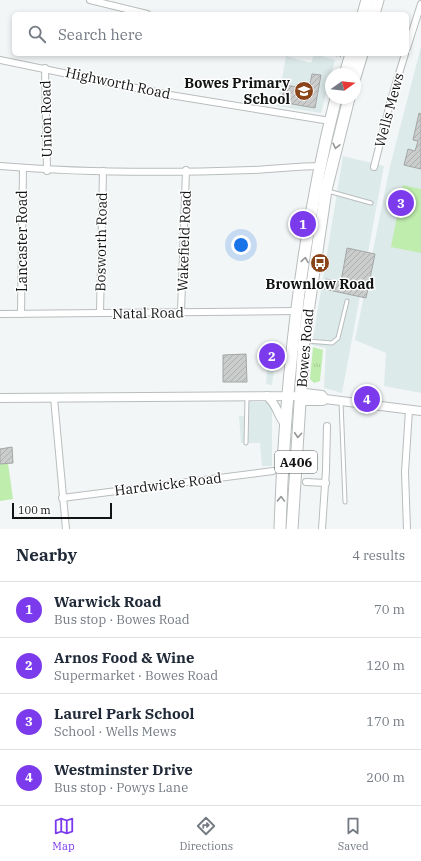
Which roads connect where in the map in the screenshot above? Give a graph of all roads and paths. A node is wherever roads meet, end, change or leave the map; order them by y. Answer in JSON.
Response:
{"nodes":[{"id":1,"x":90,"y":0,"type":"edge"},
{"id":2,"x":367,"y":0,"type":"edge"},
{"id":3,"x":378,"y":0,"type":"edge"},
{"id":4,"x":421,"y":4,"type":"edge"},
{"id":5,"x":139,"y":12,"type":"edge"},
{"id":6,"x":364,"y":12,"type":"edge"},
{"id":7,"x":375,"y":12,"type":"edge"},
{"id":8,"x":409,"y":42,"type":"edge"},
{"id":9,"x":350,"y":56,"type":"edge"},
{"id":10,"x":361,"y":56,"type":"edge"},
{"id":11,"x":404,"y":56,"type":"edge"},
{"id":12,"x":0,"y":60,"type":"edge"},
{"id":13,"x":45,"y":68,"type":"junction"},
{"id":14,"x":347,"y":68,"type":"edge"},
{"id":15,"x":358,"y":68,"type":"edge"},
{"id":16,"x":334,"y":104,"type":"edge"},
{"id":17,"x":347,"y":104,"type":"edge"},
{"id":18,"x":330,"y":121,"type":"junction"},
{"id":19,"x":0,"y":166,"type":"edge"},
{"id":20,"x":326,"y":166,"type":"junction"},
{"id":21,"x":374,"y":167,"type":"dead end"},
{"id":22,"x":23,"y":168,"type":"junction"},
{"id":23,"x":186,"y":170,"type":"junction"},
{"id":24,"x":47,"y":171,"type":"junction"},
{"id":25,"x":103,"y":171,"type":"junction"},
{"id":26,"x":326,"y":190,"type":"junction"},
{"id":27,"x":370,"y":203,"type":"dead end"},
{"id":28,"x":347,"y":301,"type":"dead end"},
{"id":29,"x":296,"y":311,"type":"junction"},
{"id":30,"x":181,"y":312,"type":"junction"},
{"id":31,"x":100,"y":313,"type":"junction"},
{"id":32,"x":0,"y":314,"type":"edge"},
{"id":33,"x":22,"y":314,"type":"junction"},
{"id":34,"x":304,"y":339,"type":"junction"},
{"id":35,"x":287,"y":395,"type":"junction"},
{"id":36,"x":247,"y":396,"type":"junction"},
{"id":37,"x":267,"y":396,"type":"junction"},
{"id":38,"x":300,"y":396,"type":"junction"},
{"id":39,"x":0,"y":398,"type":"edge"},
{"id":40,"x":54,"y":398,"type":"junction"},
{"id":41,"x":341,"y":402,"type":"junction"},
{"id":42,"x":409,"y":410,"type":"junction"},
{"id":43,"x":421,"y":411,"type":"edge"},
{"id":44,"x":284,"y":424,"type":"junction"},
{"id":45,"x":327,"y":426,"type":"dead end"},
{"id":46,"x":246,"y":443,"type":"dead end"},
{"id":47,"x":278,"y":470,"type":"junction"},
{"id":48,"x":306,"y":482,"type":"dead end"},
{"id":49,"x":326,"y":483,"type":"junction"},
{"id":50,"x":62,"y":498,"type":"junction"},
{"id":51,"x":345,"y":502,"type":"dead end"},
{"id":52,"x":66,"y":529,"type":"edge"},
{"id":53,"x":280,"y":529,"type":"edge"},
{"id":54,"x":292,"y":529,"type":"edge"},
{"id":55,"x":322,"y":529,"type":"edge"},
{"id":56,"x":407,"y":529,"type":"edge"}],
"edges":[{"from":1,"to":5,"type":"street"},
{"from":2,"to":6,"type":"highway"},
{"from":3,"to":7,"type":"highway"},
{"from":4,"to":8,"type":"street"},
{"from":9,"to":14,"type":"highway"},
{"from":10,"to":15,"type":"highway"},
{"from":11,"to":21,"type":"street","name":"Wells Mews"},
{"from":12,"to":13,"type":"street","name":"Highworth Road"},
{"from":13,"to":18,"type":"street","name":"Highworth Road"},
{"from":13,"to":24,"type":"street","name":"Union Road"},
{"from":16,"to":18,"type":"highway","name":"Bowes Road","number":"A406"},
{"from":17,"to":20,"type":"highway","name":"Bowes Road","number":"A406","one_way":true},
{"from":18,"to":20,"type":"highway","name":"Bowes Road","number":"A406"},
{"from":19,"to":22,"type":"street"},
{"from":20,"to":23,"type":"street"},
{"from":20,"to":26,"type":"highway","name":"Bowes Road","number":"A406"},
{"from":29,"to":20,"type":"highway","name":"Bowes Road","number":"A406","one_way":true},
{"from":22,"to":24,"type":"street"},
{"from":22,"to":33,"type":"street","name":"Lancaster Road"},
{"from":23,"to":25,"type":"street"},
{"from":23,"to":30,"type":"street","name":"Wakefield Road"},
{"from":24,"to":25,"type":"street"},
{"from":25,"to":31,"type":"street","name":"Bosworth Road"},
{"from":26,"to":27,"type":"lane"},
{"from":26,"to":34,"type":"highway","name":"Bowes Road","number":"A406"},
{"from":28,"to":34,"type":"lane"},
{"from":29,"to":30,"type":"street","name":"Natal Road"},
{"from":29,"to":35,"type":"highway","name":"Bowes Road","number":"A406"},
{"from":30,"to":31,"type":"street","name":"Natal Road"},
{"from":31,"to":33,"type":"street","name":"Natal Road"},
{"from":32,"to":33,"type":"street","name":"Natal Road"},
{"from":34,"to":35,"type":"main road","number":"A406"},
{"from":34,"to":38,"type":"highway","name":"Bowes Road","number":"A406"},
{"from":35,"to":37,"type":"main road"},
{"from":35,"to":38,"type":"main road"},
{"from":35,"to":44,"type":"highway","number":"A406"},
{"from":36,"to":37,"type":"main road"},
{"from":36,"to":40,"type":"main road"},
{"from":36,"to":46,"type":"lane"},
{"from":37,"to":44,"type":"main road"},
{"from":38,"to":41,"type":"main road"},
{"from":38,"to":54,"type":"highway","name":"Bowes Road","number":"A406","one_way":true},
{"from":39,"to":40,"type":"main road"},
{"from":40,"to":50,"type":"street"},
{"from":41,"to":42,"type":"main road"},
{"from":41,"to":51,"type":"lane"},
{"from":42,"to":43,"type":"main road"},
{"from":42,"to":56,"type":"street"},
{"from":44,"to":47,"type":"highway","number":"A406"},
{"from":45,"to":49,"type":"street"},
{"from":47,"to":50,"type":"street","name":"Hardwicke Road"},
{"from":53,"to":47,"type":"highway","number":"A406","one_way":true},
{"from":48,"to":49,"type":"street"},
{"from":49,"to":55,"type":"street"},
{"from":50,"to":52,"type":"street"}]}
